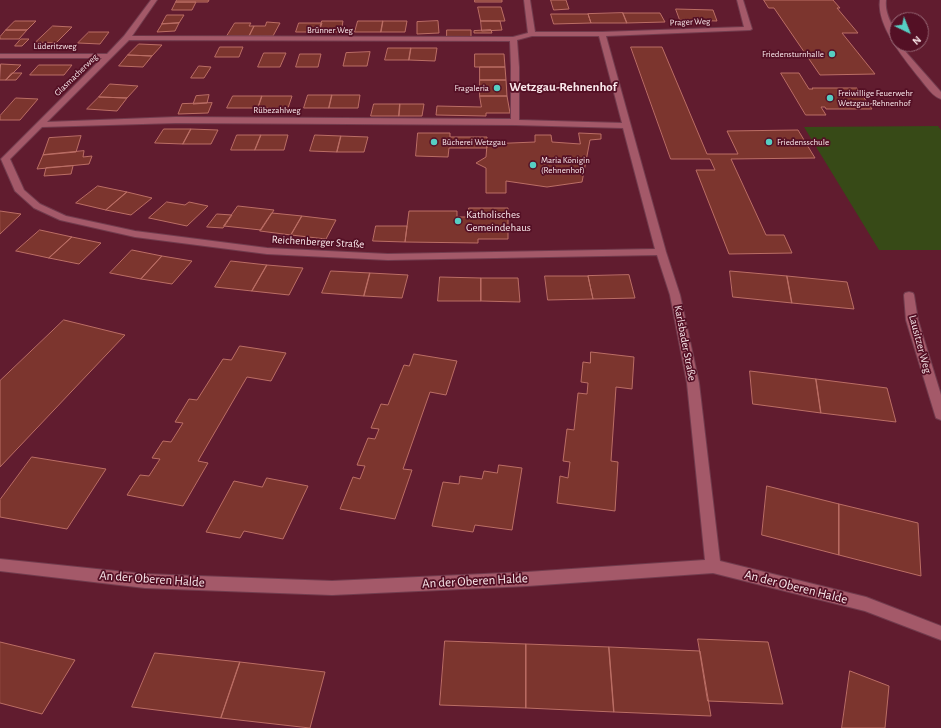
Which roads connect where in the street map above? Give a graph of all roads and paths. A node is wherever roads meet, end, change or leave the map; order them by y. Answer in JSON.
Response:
{"nodes":[{"id":1,"x":154,"y":0,"type":"edge"},
{"id":2,"x":527,"y":0,"type":"edge"},
{"id":3,"x":740,"y":0,"type":"edge"},
{"id":4,"x":883,"y":0,"type":"edge"},
{"id":5,"x":889,"y":28,"type":"edge"},
{"id":6,"x":532,"y":34,"type":"junction"},
{"id":7,"x":602,"y":34,"type":"junction"},
{"id":8,"x":127,"y":38,"type":"junction"},
{"id":9,"x":512,"y":40,"type":"junction"},
{"id":10,"x":904,"y":52,"type":"edge"},
{"id":11,"x":0,"y":56,"type":"edge"},
{"id":12,"x":110,"y":56,"type":"junction"},
{"id":13,"x":941,"y":97,"type":"edge"},
{"id":14,"x":515,"y":122,"type":"junction"},
{"id":15,"x":39,"y":125,"type":"junction"},
{"id":16,"x":627,"y":126,"type":"junction"},
{"id":17,"x":2,"y":159,"type":"edge"},
{"id":18,"x":661,"y":252,"type":"junction"},
{"id":19,"x":909,"y":295,"type":"dead end"},
{"id":20,"x":941,"y":415,"type":"edge"},
{"id":21,"x":0,"y":565,"type":"edge"},
{"id":22,"x":713,"y":566,"type":"junction"},
{"id":23,"x":941,"y":633,"type":"edge"}],
"edges":[{"from":1,"to":8,"type":"street","name":"Glasmacherweg"},
{"from":2,"to":6,"type":"street"},
{"from":3,"to":7,"type":"street","name":"Prager Weg"},
{"from":4,"to":5,"type":"street"},
{"from":6,"to":7,"type":"street"},
{"from":6,"to":9,"type":"street","name":"Brünner Weg"},
{"from":7,"to":16,"type":"street","name":"Karlsbader Straße"},
{"from":8,"to":9,"type":"street","name":"Brünner Weg"},
{"from":8,"to":12,"type":"street","name":"Glasmacherweg"},
{"from":9,"to":14,"type":"street"},
{"from":10,"to":13,"type":"street"},
{"from":11,"to":12,"type":"street","name":"Lüderitzweg"},
{"from":12,"to":15,"type":"street","name":"Glasmacherweg"},
{"from":14,"to":15,"type":"street","name":"Rübezahlweg"},
{"from":14,"to":16,"type":"street"},
{"from":15,"to":17,"type":"street","name":"Glasmacherweg"},
{"from":16,"to":18,"type":"street","name":"Karlsbader Straße"},
{"from":17,"to":18,"type":"street","name":"Reichenberger Straße"},
{"from":18,"to":22,"type":"street","name":"Karlsbader Straße"},
{"from":19,"to":20,"type":"street","name":"Lausitzer Weg"},
{"from":21,"to":22,"type":"street","name":"An der Oberen Halde"},
{"from":22,"to":23,"type":"street","name":"An der Oberen Halde"}]}
